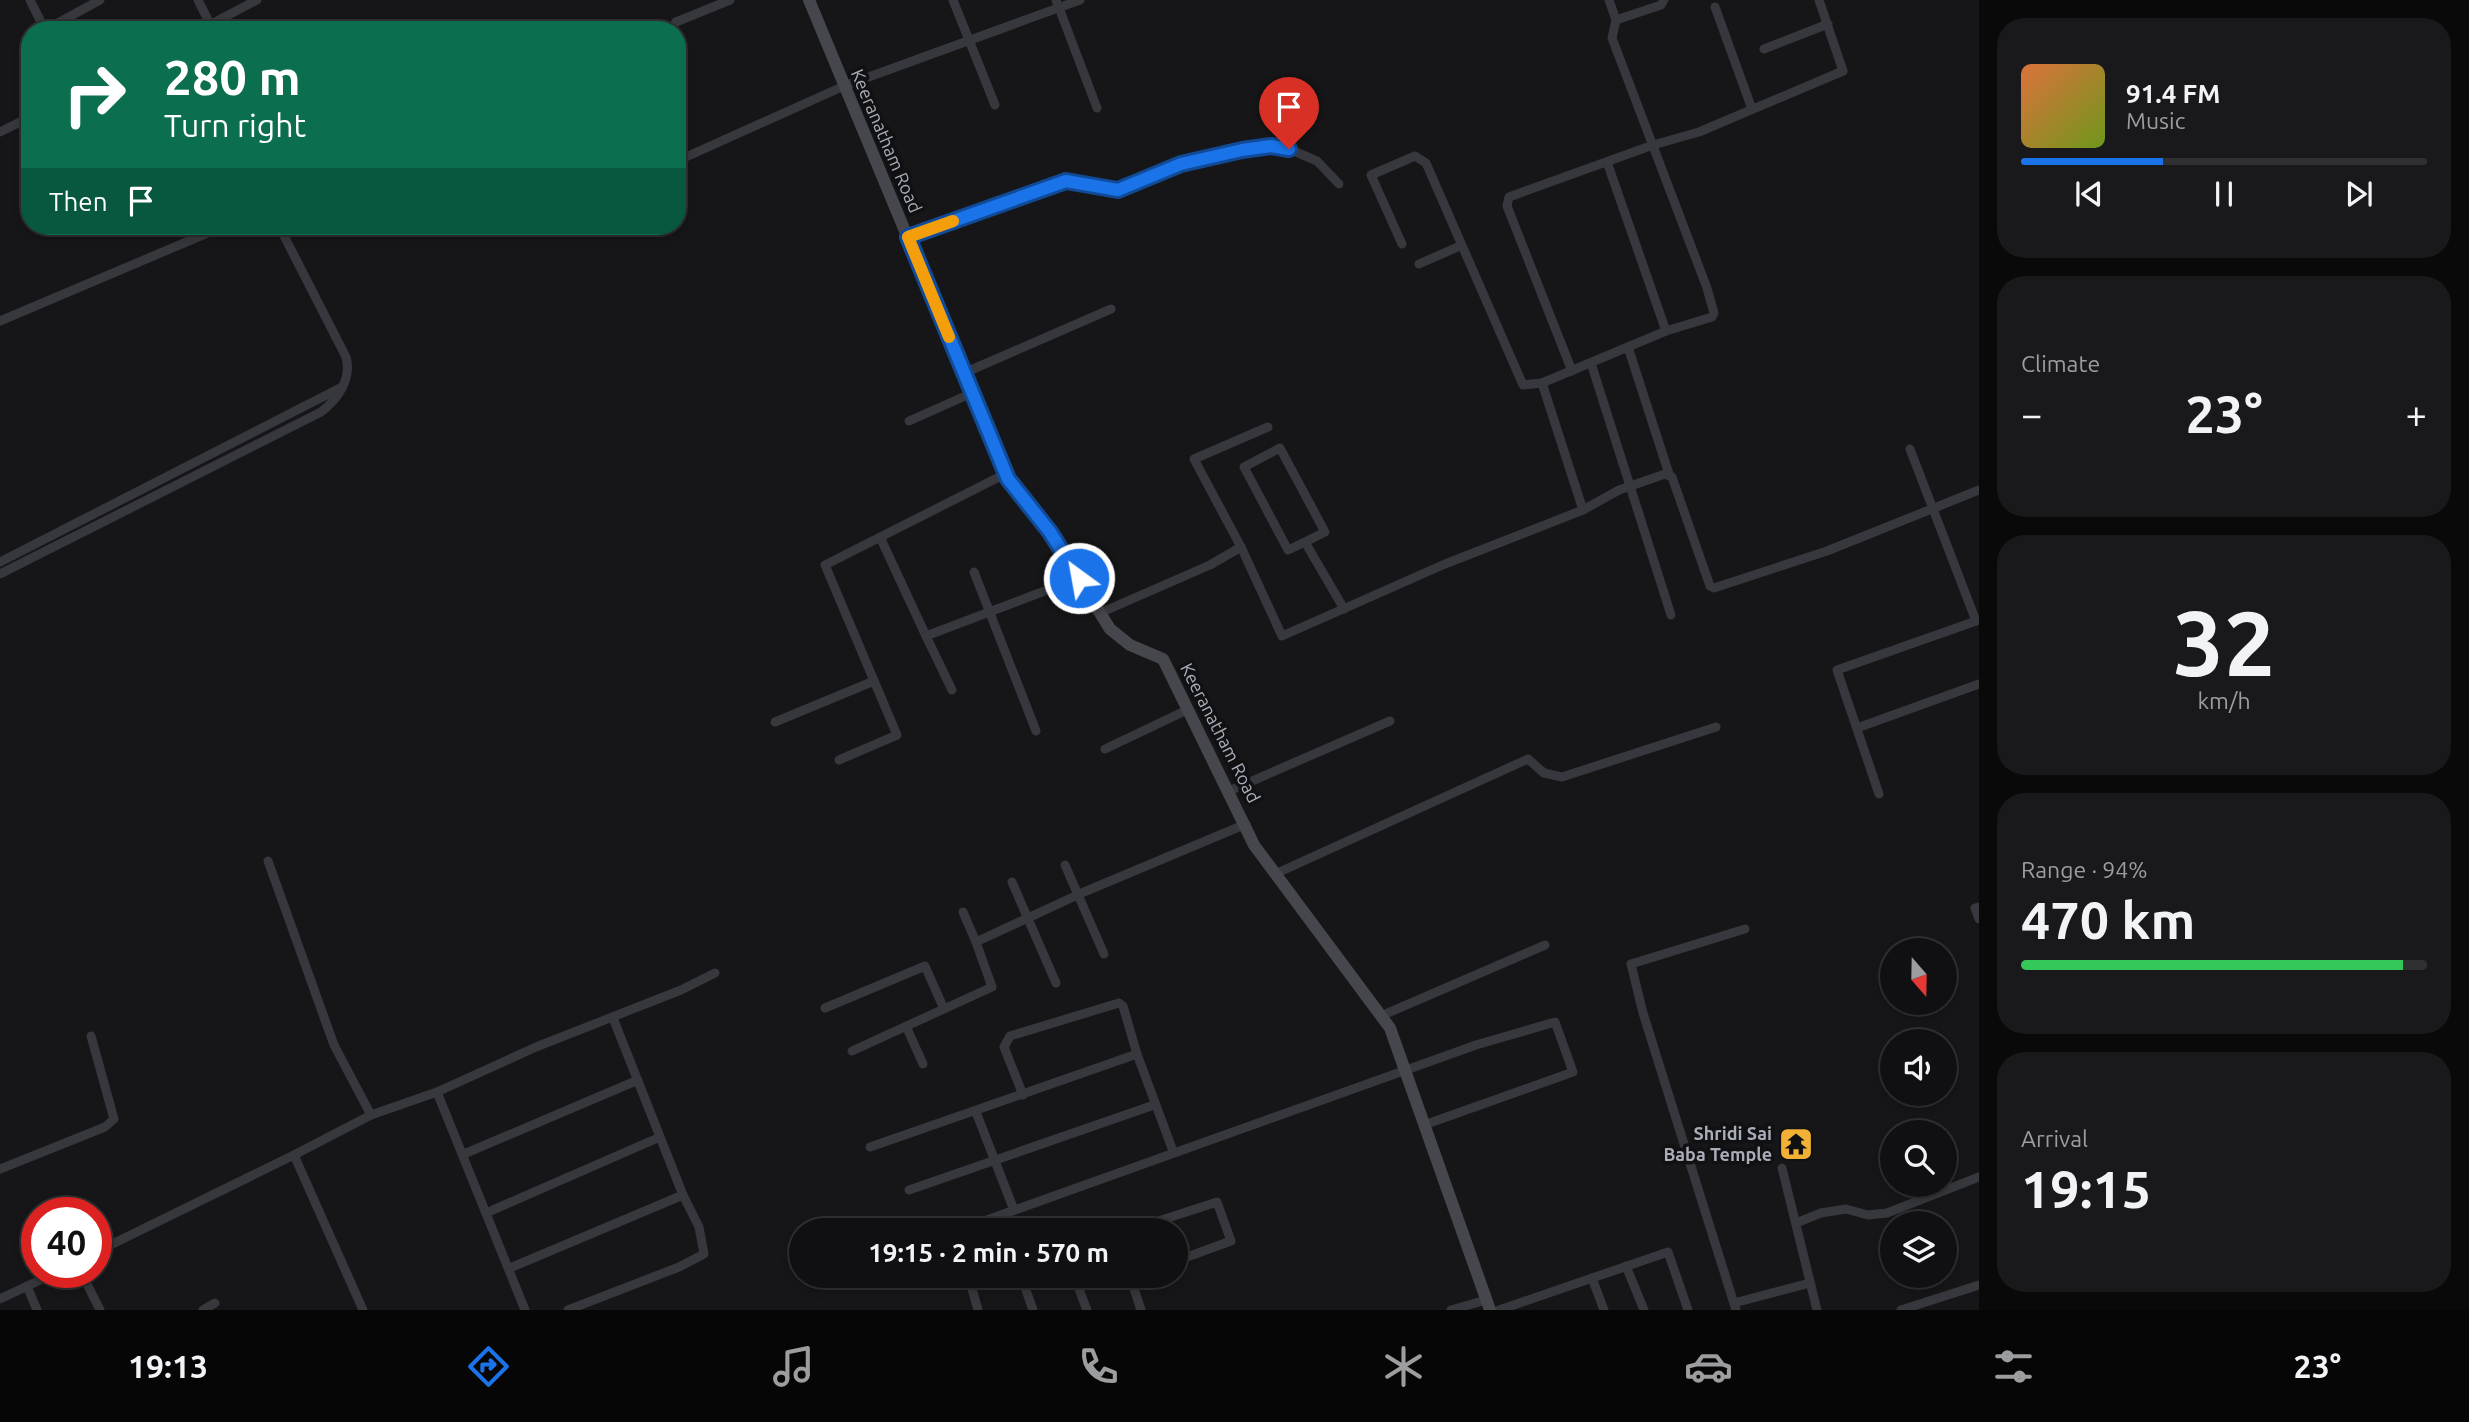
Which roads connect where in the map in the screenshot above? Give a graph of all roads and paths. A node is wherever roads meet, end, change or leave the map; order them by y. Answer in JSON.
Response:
{"nodes":[{"id":1,"x":30,"y":0,"type":"edge"},
{"id":2,"x":100,"y":0,"type":"edge"},
{"id":3,"x":198,"y":0,"type":"edge"},
{"id":4,"x":257,"y":0,"type":"edge"},
{"id":5,"x":730,"y":0,"type":"edge"},
{"id":6,"x":809,"y":0,"type":"edge"},
{"id":7,"x":953,"y":0,"type":"edge"},
{"id":8,"x":1080,"y":0,"type":"edge"},
{"id":9,"x":1609,"y":0,"type":"edge"},
{"id":10,"x":1664,"y":0,"type":"edge"},
{"id":11,"x":1819,"y":0,"type":"edge"},
{"id":12,"x":1058,"y":4,"type":"edge"},
{"id":13,"x":1714,"y":7,"type":"dead end"},
{"id":14,"x":1616,"y":20,"type":"junction"},
{"id":15,"x":41,"y":21,"type":"edge"},
{"id":16,"x":60,"y":21,"type":"edge"},
{"id":17,"x":208,"y":21,"type":"edge"},
{"id":18,"x":216,"y":21,"type":"edge"},
{"id":19,"x":678,"y":21,"type":"edge"},
{"id":20,"x":1828,"y":24,"type":"junction"},
{"id":21,"x":970,"y":41,"type":"junction"},
{"id":22,"x":1764,"y":49,"type":"dead end"},
{"id":23,"x":844,"y":86,"type":"junction"},
{"id":24,"x":995,"y":105,"type":"dead end"},
{"id":25,"x":1097,"y":108,"type":"dead end"},
{"id":26,"x":1752,"y":110,"type":"junction"},
{"id":27,"x":21,"y":121,"type":"edge"},
{"id":28,"x":0,"y":131,"type":"edge"},
{"id":29,"x":1653,"y":145,"type":"junction"},
{"id":30,"x":686,"y":157,"type":"edge"},
{"id":31,"x":1607,"y":162,"type":"junction"},
{"id":32,"x":1339,"y":184,"type":"dead end"},
{"id":33,"x":203,"y":235,"type":"edge"},
{"id":34,"x":284,"y":235,"type":"edge"},
{"id":35,"x":908,"y":237,"type":"junction"},
{"id":36,"x":1402,"y":244,"type":"dead end"},
{"id":37,"x":1460,"y":246,"type":"junction"},
{"id":38,"x":1419,"y":264,"type":"dead end"},
{"id":39,"x":1111,"y":309,"type":"dead end"},
{"id":40,"x":0,"y":321,"type":"edge"},
{"id":41,"x":1666,"y":331,"type":"junction"},
{"id":42,"x":1628,"y":347,"type":"junction"},
{"id":43,"x":1591,"y":363,"type":"junction"},
{"id":44,"x":1572,"y":370,"type":"junction"},
{"id":45,"x":964,"y":373,"type":"junction"},
{"id":46,"x":1542,"y":383,"type":"junction"},
{"id":47,"x":342,"y":387,"type":"junction"},
{"id":48,"x":972,"y":393,"type":"junction"},
{"id":49,"x":909,"y":421,"type":"dead end"},
{"id":50,"x":1268,"y":427,"type":"dead end"},
{"id":51,"x":1910,"y":449,"type":"dead end"},
{"id":52,"x":1006,"y":474,"type":"junction"},
{"id":53,"x":1669,"y":474,"type":"junction"},
{"id":54,"x":1630,"y":486,"type":"junction"},
{"id":55,"x":1979,"y":490,"type":"edge"},
{"id":56,"x":1583,"y":510,"type":"junction"},
{"id":57,"x":1932,"y":510,"type":"junction"},
{"id":58,"x":880,"y":537,"type":"junction"},
{"id":59,"x":1305,"y":542,"type":"junction"},
{"id":60,"x":1241,"y":547,"type":"junction"},
{"id":61,"x":0,"y":562,"type":"edge"},
{"id":62,"x":974,"y":572,"type":"dead end"},
{"id":63,"x":0,"y":574,"type":"edge"},
{"id":64,"x":1079,"y":578,"type":"junction"},
{"id":65,"x":1344,"y":609,"type":"junction"},
{"id":66,"x":990,"y":611,"type":"junction"},
{"id":67,"x":1100,"y":613,"type":"junction"},
{"id":68,"x":1671,"y":615,"type":"dead end"},
{"id":69,"x":1977,"y":620,"type":"edge"},
{"id":70,"x":926,"y":636,"type":"junction"},
{"id":71,"x":874,"y":681,"type":"junction"},
{"id":72,"x":1979,"y":684,"type":"edge"},
{"id":73,"x":952,"y":690,"type":"dead end"},
{"id":74,"x":1189,"y":709,"type":"junction"},
{"id":75,"x":1390,"y":720,"type":"dead end"},
{"id":76,"x":775,"y":722,"type":"dead end"},
{"id":77,"x":1716,"y":727,"type":"dead end"},
{"id":78,"x":1857,"y":728,"type":"junction"},
{"id":79,"x":1036,"y":731,"type":"dead end"},
{"id":80,"x":1105,"y":749,"type":"dead end"},
{"id":81,"x":839,"y":761,"type":"dead end"},
{"id":82,"x":1229,"y":791,"type":"junction"},
{"id":83,"x":1880,"y":794,"type":"dead end"},
{"id":84,"x":1246,"y":824,"type":"junction"},
{"id":85,"x":268,"y":861,"type":"dead end"},
{"id":86,"x":1065,"y":865,"type":"dead end"},
{"id":87,"x":1275,"y":874,"type":"junction"},
{"id":88,"x":1012,"y":882,"type":"dead end"},
{"id":89,"x":1078,"y":894,"type":"junction"},
{"id":90,"x":1979,"y":907,"type":"edge"},
{"id":91,"x":963,"y":912,"type":"dead end"},
{"id":92,"x":1027,"y":918,"type":"junction"},
{"id":93,"x":1979,"y":919,"type":"edge"},
{"id":94,"x":1745,"y":929,"type":"dead end"},
{"id":95,"x":976,"y":942,"type":"junction"},
{"id":96,"x":1545,"y":945,"type":"dead end"},
{"id":97,"x":1104,"y":954,"type":"dead end"},
{"id":98,"x":715,"y":973,"type":"dead end"},
{"id":99,"x":1056,"y":983,"type":"dead end"},
{"id":100,"x":825,"y":1008,"type":"dead end"},
{"id":101,"x":944,"y":1009,"type":"junction"},
{"id":102,"x":1381,"y":1016,"type":"junction"},
{"id":103,"x":613,"y":1018,"type":"junction"},
{"id":104,"x":906,"y":1026,"type":"junction"},
{"id":105,"x":91,"y":1036,"type":"dead end"},
{"id":106,"x":852,"y":1051,"type":"dead end"},
{"id":107,"x":1137,"y":1054,"type":"junction"},
{"id":108,"x":923,"y":1063,"type":"dead end"},
{"id":109,"x":1408,"y":1071,"type":"junction"},
{"id":110,"x":638,"y":1080,"type":"junction"},
{"id":111,"x":437,"y":1092,"type":"junction"},
{"id":112,"x":1023,"y":1095,"type":"junction"},
{"id":113,"x":1154,"y":1105,"type":"junction"},
{"id":114,"x":976,"y":1112,"type":"junction"},
{"id":115,"x":371,"y":1115,"type":"junction"},
{"id":116,"x":1424,"y":1125,"type":"junction"},
{"id":117,"x":660,"y":1137,"type":"junction"},
{"id":118,"x":870,"y":1147,"type":"dead end"},
{"id":119,"x":1173,"y":1152,"type":"junction"},
{"id":120,"x":464,"y":1154,"type":"junction"},
{"id":121,"x":294,"y":1155,"type":"junction"},
{"id":122,"x":996,"y":1162,"type":"junction"},
{"id":123,"x":1782,"y":1168,"type":"dead end"},
{"id":124,"x":0,"y":1169,"type":"edge"},
{"id":125,"x":1979,"y":1177,"type":"edge"},
{"id":126,"x":909,"y":1190,"type":"dead end"},
{"id":127,"x":683,"y":1195,"type":"junction"},
{"id":128,"x":1014,"y":1210,"type":"junction"},
{"id":129,"x":486,"y":1213,"type":"junction"},
{"id":130,"x":992,"y":1218,"type":"edge"},
{"id":131,"x":1168,"y":1218,"type":"edge"},
{"id":132,"x":1796,"y":1223,"type":"junction"},
{"id":133,"x":112,"y":1244,"type":"edge"},
{"id":134,"x":1188,"y":1257,"type":"edge"},
{"id":135,"x":1626,"y":1266,"type":"junction"},
{"id":136,"x":510,"y":1268,"type":"junction"},
{"id":137,"x":1592,"y":1278,"type":"junction"},
{"id":138,"x":1810,"y":1283,"type":"junction"},
{"id":139,"x":1979,"y":1285,"type":"edge"},
{"id":140,"x":23,"y":1288,"type":"edge"},
{"id":141,"x":28,"y":1288,"type":"edge"},
{"id":142,"x":89,"y":1288,"type":"edge"},
{"id":143,"x":972,"y":1288,"type":"edge"},
{"id":144,"x":1025,"y":1288,"type":"edge"},
{"id":145,"x":1079,"y":1288,"type":"edge"},
{"id":146,"x":1135,"y":1288,"type":"edge"},
{"id":147,"x":0,"y":1299,"type":"edge"},
{"id":148,"x":215,"y":1303,"type":"dead end"},
{"id":149,"x":1488,"y":1305,"type":"edge"},
{"id":150,"x":1735,"y":1307,"type":"edge"},
{"id":151,"x":37,"y":1310,"type":"edge"},
{"id":152,"x":100,"y":1310,"type":"edge"},
{"id":153,"x":203,"y":1310,"type":"edge"},
{"id":154,"x":363,"y":1310,"type":"edge"},
{"id":155,"x":525,"y":1310,"type":"edge"},
{"id":156,"x":568,"y":1310,"type":"edge"},
{"id":157,"x":978,"y":1310,"type":"edge"},
{"id":158,"x":1033,"y":1310,"type":"edge"},
{"id":159,"x":1087,"y":1310,"type":"edge"},
{"id":160,"x":1141,"y":1310,"type":"edge"},
{"id":161,"x":1451,"y":1310,"type":"edge"},
{"id":162,"x":1499,"y":1310,"type":"edge"},
{"id":163,"x":1604,"y":1310,"type":"edge"},
{"id":164,"x":1644,"y":1310,"type":"edge"},
{"id":165,"x":1688,"y":1310,"type":"edge"},
{"id":166,"x":1817,"y":1310,"type":"edge"},
{"id":167,"x":1901,"y":1310,"type":"edge"}],
"edges":[{"from":1,"to":15,"type":"street"},
{"from":2,"to":16,"type":"street"},
{"from":3,"to":17,"type":"street"},
{"from":4,"to":18,"type":"street"},
{"from":5,"to":19,"type":"street"},
{"from":6,"to":23,"type":"street","name":"Keeranatham Road"},
{"from":7,"to":21,"type":"street"},
{"from":8,"to":12,"type":"street"},
{"from":9,"to":14,"type":"street"},
{"from":10,"to":14,"type":"street"},
{"from":11,"to":20,"type":"street"},
{"from":12,"to":21,"type":"street"},
{"from":12,"to":25,"type":"street"},
{"from":13,"to":26,"type":"street"},
{"from":14,"to":29,"type":"street"},
{"from":20,"to":22,"type":"street"},
{"from":20,"to":26,"type":"street"},
{"from":21,"to":23,"type":"street"},
{"from":21,"to":24,"type":"street"},
{"from":23,"to":30,"type":"street"},
{"from":23,"to":35,"type":"street","name":"Keeranatham Road"},
{"from":26,"to":29,"type":"street"},
{"from":27,"to":28,"type":"street"},
{"from":29,"to":31,"type":"street"},
{"from":29,"to":41,"type":"street"},
{"from":31,"to":41,"type":"street"},
{"from":31,"to":44,"type":"street"},
{"from":32,"to":35,"type":"street"},
{"from":33,"to":40,"type":"street"},
{"from":34,"to":47,"type":"street"},
{"from":35,"to":45,"type":"street","name":"Keeranatham Road"},
{"from":36,"to":37,"type":"street"},
{"from":37,"to":38,"type":"street"},
{"from":37,"to":46,"type":"street"},
{"from":39,"to":45,"type":"street"},
{"from":41,"to":42,"type":"street"},
{"from":42,"to":43,"type":"street"},
{"from":42,"to":53,"type":"street"},
{"from":43,"to":44,"type":"street"},
{"from":43,"to":54,"type":"street"},
{"from":44,"to":46,"type":"street"},
{"from":45,"to":48,"type":"street","name":"Keeranatham Road"},
{"from":46,"to":56,"type":"street"},
{"from":47,"to":61,"type":"street"},
{"from":47,"to":63,"type":"street"},
{"from":48,"to":49,"type":"street"},
{"from":48,"to":52,"type":"street","name":"Keeranatham Road"},
{"from":50,"to":60,"type":"street"},
{"from":51,"to":57,"type":"street"},
{"from":52,"to":58,"type":"street"},
{"from":52,"to":64,"type":"street","name":"Keeranatham Road"},
{"from":53,"to":54,"type":"street"},
{"from":53,"to":57,"type":"street"},
{"from":54,"to":56,"type":"street"},
{"from":54,"to":68,"type":"street"},
{"from":55,"to":57,"type":"street"},
{"from":56,"to":65,"type":"street"},
{"from":57,"to":69,"type":"street"},
{"from":58,"to":70,"type":"street"},
{"from":58,"to":71,"type":"street"},
{"from":59,"to":59,"type":"street"},
{"from":59,"to":65,"type":"street"},
{"from":60,"to":65,"type":"street"},
{"from":60,"to":67,"type":"street"},
{"from":62,"to":66,"type":"street"},
{"from":64,"to":66,"type":"street"},
{"from":64,"to":67,"type":"street","name":"Keeranatham Road"},
{"from":66,"to":70,"type":"street"},
{"from":66,"to":79,"type":"street"},
{"from":67,"to":74,"type":"street","name":"Keeranatham Road"},
{"from":69,"to":78,"type":"street"},
{"from":70,"to":73,"type":"street"},
{"from":71,"to":76,"type":"street"},
{"from":71,"to":81,"type":"street"},
{"from":72,"to":78,"type":"street"},
{"from":74,"to":80,"type":"street"},
{"from":74,"to":82,"type":"street","name":"Keeranatham Road"},
{"from":75,"to":82,"type":"street"},
{"from":77,"to":87,"type":"street"},
{"from":78,"to":83,"type":"street"},
{"from":82,"to":84,"type":"street","name":"Keeranatham Road"},
{"from":84,"to":87,"type":"street","name":"Keeranatham Road"},
{"from":84,"to":89,"type":"street"},
{"from":85,"to":115,"type":"street"},
{"from":86,"to":89,"type":"street"},
{"from":87,"to":102,"type":"street","name":"Keeranatham Road"},
{"from":88,"to":92,"type":"street"},
{"from":89,"to":92,"type":"street"},
{"from":89,"to":97,"type":"street"},
{"from":90,"to":93,"type":"street"},
{"from":91,"to":95,"type":"street"},
{"from":92,"to":95,"type":"street"},
{"from":92,"to":99,"type":"street"},
{"from":94,"to":150,"type":"street"},
{"from":95,"to":101,"type":"street"},
{"from":96,"to":102,"type":"street"},
{"from":98,"to":103,"type":"street"},
{"from":100,"to":101,"type":"street"},
{"from":101,"to":104,"type":"street"},
{"from":102,"to":109,"type":"street","name":"Keeranatham Road"},
{"from":103,"to":110,"type":"street"},
{"from":103,"to":111,"type":"street"},
{"from":104,"to":106,"type":"street"},
{"from":104,"to":108,"type":"street"},
{"from":105,"to":124,"type":"street"},
{"from":107,"to":112,"type":"street"},
{"from":107,"to":112,"type":"street"},
{"from":107,"to":113,"type":"street"},
{"from":109,"to":116,"type":"street","name":"Keeranatham Road"},
{"from":109,"to":116,"type":"street"},
{"from":109,"to":119,"type":"street"},
{"from":110,"to":117,"type":"street"},
{"from":110,"to":120,"type":"street"},
{"from":111,"to":115,"type":"street"},
{"from":111,"to":120,"type":"street"},
{"from":112,"to":114,"type":"street"},
{"from":113,"to":119,"type":"street"},
{"from":113,"to":122,"type":"street"},
{"from":114,"to":118,"type":"street"},
{"from":114,"to":122,"type":"street"},
{"from":115,"to":121,"type":"street"},
{"from":116,"to":149,"type":"street","name":"Keeranatham Road"},
{"from":117,"to":127,"type":"street"},
{"from":117,"to":129,"type":"street"},
{"from":119,"to":128,"type":"street"},
{"from":120,"to":129,"type":"street"},
{"from":121,"to":133,"type":"street"},
{"from":121,"to":154,"type":"street"},
{"from":122,"to":126,"type":"street"},
{"from":122,"to":128,"type":"street"},
{"from":123,"to":132,"type":"street"},
{"from":125,"to":132,"type":"street"},
{"from":127,"to":136,"type":"street"},
{"from":127,"to":156,"type":"street"},
{"from":128,"to":130,"type":"street"},
{"from":129,"to":136,"type":"street"},
{"from":131,"to":134,"type":"street"},
{"from":132,"to":138,"type":"street"},
{"from":135,"to":137,"type":"street"},
{"from":135,"to":164,"type":"street"},
{"from":135,"to":165,"type":"street"},
{"from":136,"to":155,"type":"street"},
{"from":137,"to":162,"type":"street"},
{"from":137,"to":163,"type":"street"},
{"from":138,"to":150,"type":"street"},
{"from":138,"to":166,"type":"street"},
{"from":139,"to":167,"type":"street"},
{"from":140,"to":147,"type":"street"},
{"from":141,"to":151,"type":"street"},
{"from":142,"to":152,"type":"street"},
{"from":143,"to":157,"type":"street"},
{"from":144,"to":158,"type":"street"},
{"from":145,"to":159,"type":"street"},
{"from":146,"to":160,"type":"street"},
{"from":148,"to":153,"type":"street"},
{"from":149,"to":161,"type":"street"}]}
